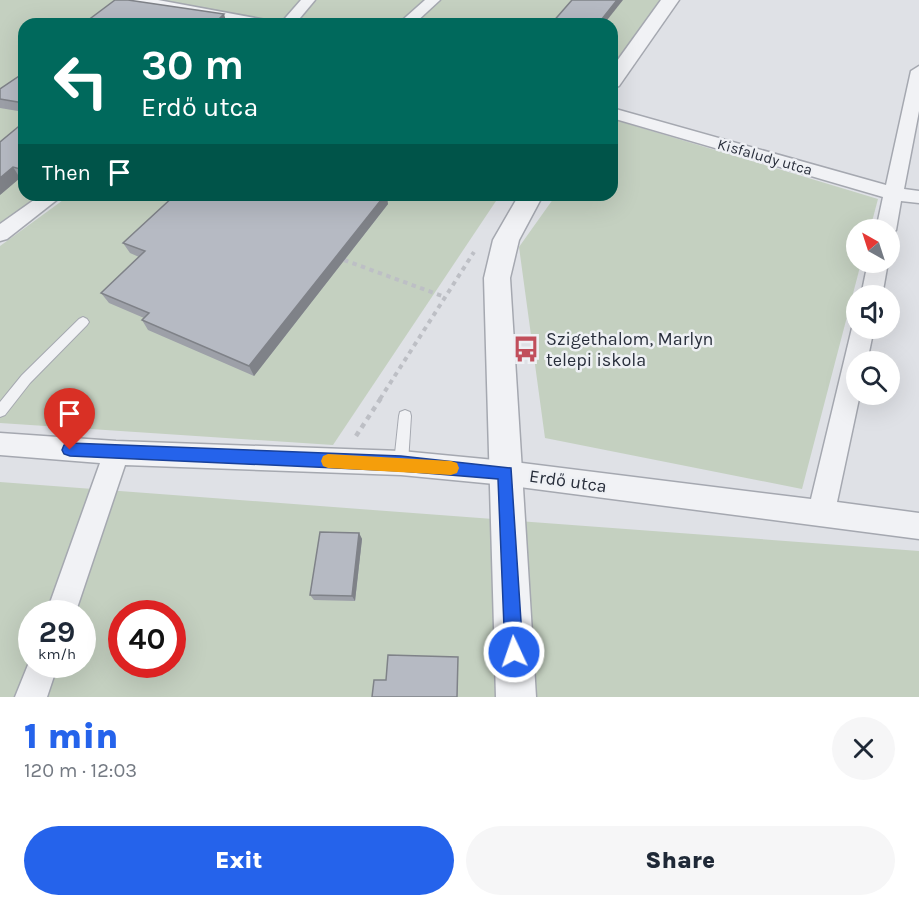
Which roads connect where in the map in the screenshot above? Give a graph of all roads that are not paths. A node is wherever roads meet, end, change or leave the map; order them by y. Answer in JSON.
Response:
{"nodes":[{"id":1,"x":135,"y":0,"type":"edge"},
{"id":2,"x":308,"y":0,"type":"edge"},
{"id":3,"x":433,"y":0,"type":"edge"},
{"id":4,"x":670,"y":0,"type":"edge"},
{"id":5,"x":233,"y":18,"type":"edge"},
{"id":6,"x":292,"y":18,"type":"edge"},
{"id":7,"x":412,"y":18,"type":"edge"},
{"id":8,"x":919,"y":71,"type":"edge"},
{"id":9,"x":618,"y":74,"type":"edge"},
{"id":10,"x":618,"y":115,"type":"edge"},
{"id":11,"x":894,"y":194,"type":"junction"},
{"id":12,"x":919,"y":196,"type":"edge"},
{"id":13,"x":46,"y":201,"type":"edge"},
{"id":14,"x":528,"y":201,"type":"edge"},
{"id":15,"x":888,"y":219,"type":"edge"},
{"id":16,"x":0,"y":234,"type":"edge"},
{"id":17,"x":83,"y":322,"type":"dead end"},
{"id":18,"x":861,"y":339,"type":"edge"},
{"id":19,"x":0,"y":411,"type":"edge"},
{"id":20,"x":405,"y":416,"type":"dead end"},
{"id":21,"x":0,"y":444,"type":"edge"},
{"id":22,"x":116,"y":453,"type":"junction"},
{"id":23,"x":401,"y":464,"type":"junction"},
{"id":24,"x":506,"y":473,"type":"junction"},
{"id":25,"x":821,"y":514,"type":"junction"},
{"id":26,"x":919,"y":526,"type":"edge"},
{"id":27,"x":65,"y":600,"type":"edge"},
{"id":28,"x":38,"y":678,"type":"edge"},
{"id":29,"x":31,"y":697,"type":"edge"},
{"id":30,"x":516,"y":697,"type":"edge"}],
"edges":[{"from":1,"to":5,"type":"street"},
{"from":2,"to":6,"type":"street"},
{"from":3,"to":7,"type":"street"},
{"from":4,"to":9,"type":"street"},
{"from":8,"to":11,"type":"street"},
{"from":10,"to":11,"type":"street","name":"Kisfaludy utca"},
{"from":11,"to":12,"type":"street","name":"Kisfaludy utca"},
{"from":11,"to":15,"type":"street"},
{"from":13,"to":16,"type":"street"},
{"from":14,"to":24,"type":"street"},
{"from":17,"to":19,"type":"lane"},
{"from":18,"to":25,"type":"street"},
{"from":20,"to":23,"type":"lane"},
{"from":21,"to":22,"type":"street","name":"Erdő utca"},
{"from":22,"to":23,"type":"street","name":"Erdő utca"},
{"from":22,"to":27,"type":"street"},
{"from":23,"to":24,"type":"street","name":"Erdő utca"},
{"from":24,"to":25,"type":"street","name":"Erdő utca"},
{"from":24,"to":30,"type":"street"},
{"from":25,"to":26,"type":"street","name":"Erdő utca"},
{"from":28,"to":29,"type":"street"}]}
